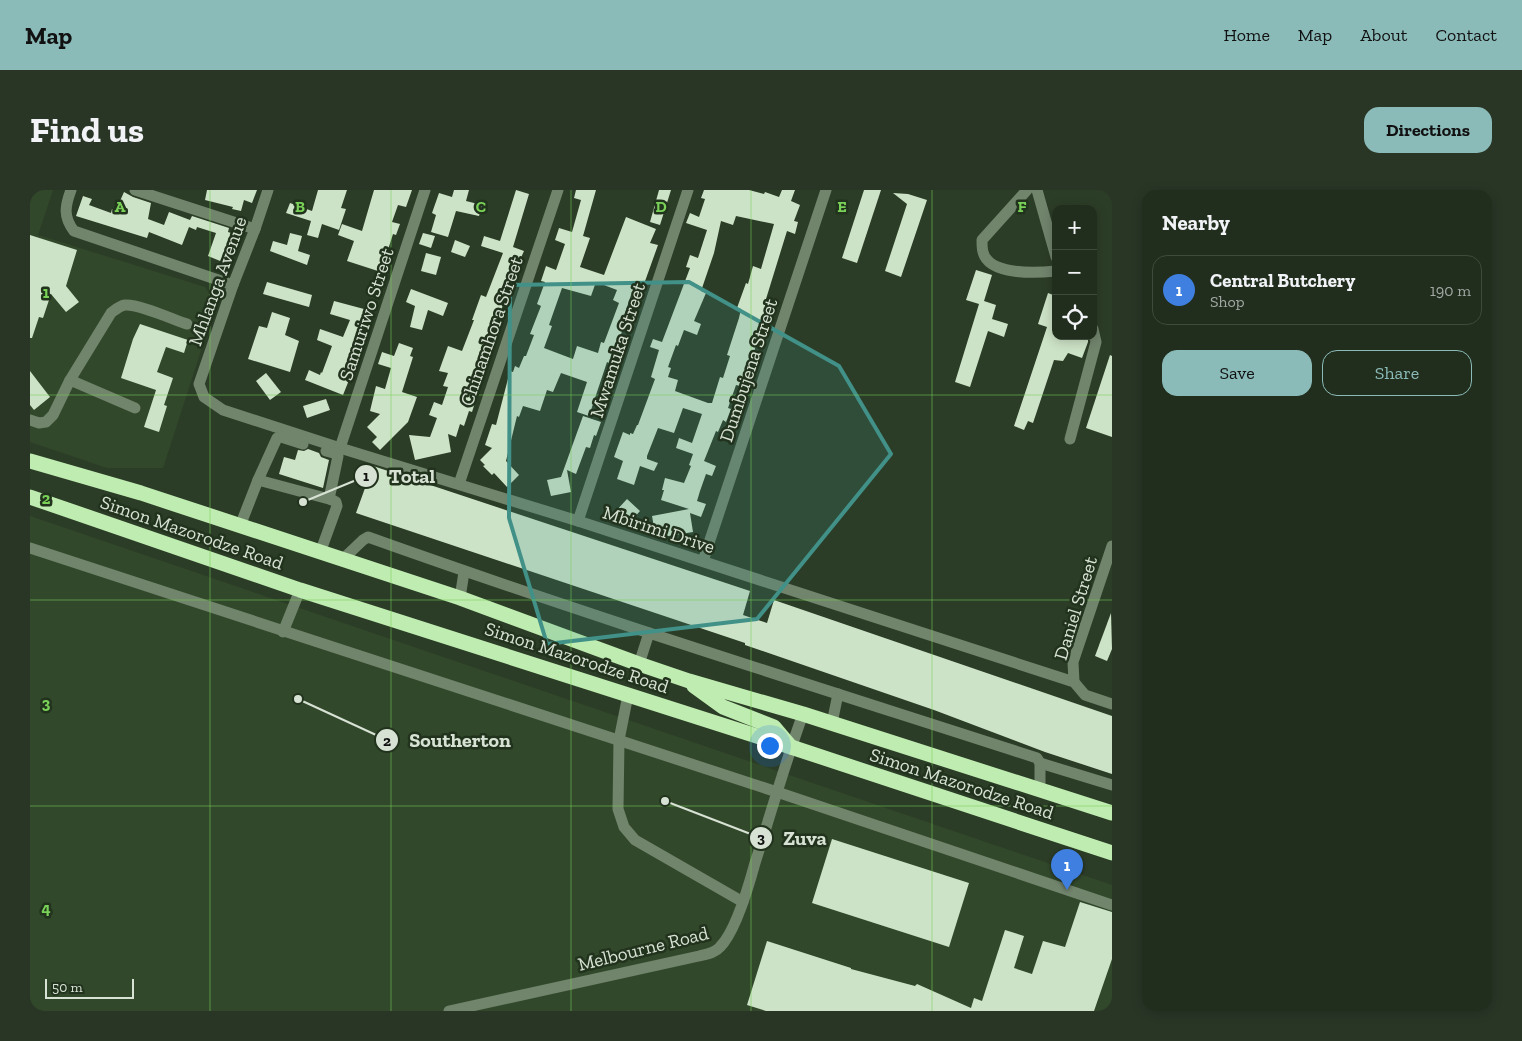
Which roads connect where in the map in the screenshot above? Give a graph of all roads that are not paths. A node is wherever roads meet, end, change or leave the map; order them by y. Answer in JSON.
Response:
{"nodes":[{"id":1,"x":71,"y":190,"type":"edge"},
{"id":2,"x":135,"y":190,"type":"edge"},
{"id":3,"x":268,"y":190,"type":"edge"},
{"id":4,"x":425,"y":190,"type":"edge"},
{"id":5,"x":558,"y":190,"type":"edge"},
{"id":6,"x":688,"y":190,"type":"edge"},
{"id":7,"x":826,"y":190,"type":"edge"},
{"id":8,"x":1027,"y":190,"type":"edge"},
{"id":9,"x":1037,"y":190,"type":"edge"},
{"id":10,"x":255,"y":229,"type":"junction"},
{"id":11,"x":1054,"y":250,"type":"edge"},
{"id":12,"x":1052,"y":272,"type":"edge"},
{"id":13,"x":233,"y":285,"type":"junction"},
{"id":14,"x":187,"y":324,"type":"dead end"},
{"id":15,"x":1096,"y":340,"type":"edge"},
{"id":16,"x":70,"y":380,"type":"junction"},
{"id":17,"x":200,"y":384,"type":"joint"},
{"id":18,"x":135,"y":408,"type":"dead end"},
{"id":19,"x":30,"y":420,"type":"edge"},
{"id":20,"x":1070,"y":439,"type":"dead end"},
{"id":21,"x":340,"y":448,"type":"junction"},
{"id":22,"x":30,"y":460,"type":"edge"},
{"id":23,"x":258,"y":480,"type":"junction"},
{"id":24,"x":458,"y":484,"type":"junction"},
{"id":25,"x":30,"y":497,"type":"edge"},
{"id":26,"x":330,"y":499,"type":"junction"},
{"id":27,"x":578,"y":521,"type":"junction"},
{"id":28,"x":240,"y":526,"type":"junction"},
{"id":29,"x":1112,"y":546,"type":"edge"},
{"id":30,"x":30,"y":548,"type":"edge"},
{"id":31,"x":320,"y":553,"type":"junction"},
{"id":32,"x":342,"y":560,"type":"junction"},
{"id":33,"x":703,"y":561,"type":"junction"},
{"id":34,"x":464,"y":572,"type":"junction"},
{"id":35,"x":1108,"y":572,"type":"edge"},
{"id":36,"x":300,"y":590,"type":"junction"},
{"id":37,"x":460,"y":598,"type":"junction"},
{"id":38,"x":283,"y":632,"type":"junction"},
{"id":39,"x":649,"y":633,"type":"junction"},
{"id":40,"x":639,"y":664,"type":"junction"},
{"id":41,"x":689,"y":681,"type":"junction"},
{"id":42,"x":1074,"y":682,"type":"junction"},
{"id":43,"x":838,"y":694,"type":"junction"},
{"id":44,"x":628,"y":695,"type":"junction"},
{"id":45,"x":1112,"y":704,"type":"edge"},
{"id":46,"x":803,"y":714,"type":"junction"},
{"id":47,"x":832,"y":723,"type":"junction"},
{"id":48,"x":619,"y":740,"type":"junction"},
{"id":49,"x":791,"y":747,"type":"junction"},
{"id":50,"x":1040,"y":763,"type":"junction"},
{"id":51,"x":1112,"y":785,"type":"edge"},
{"id":52,"x":1040,"y":790,"type":"junction"},
{"id":53,"x":778,"y":792,"type":"junction"},
{"id":54,"x":1112,"y":813,"type":"edge"},
{"id":55,"x":1112,"y":853,"type":"edge"},
{"id":56,"x":743,"y":902,"type":"junction"},
{"id":57,"x":1112,"y":904,"type":"edge"},
{"id":58,"x":449,"y":1011,"type":"edge"}],
"edges":[{"from":1,"to":13,"type":"street"},
{"from":2,"to":10,"type":"street"},
{"from":3,"to":10,"type":"street","name":"Mhlanga Avenue"},
{"from":4,"to":21,"type":"street","name":"Samuriwo Street"},
{"from":5,"to":24,"type":"street","name":"Chinamhora Street"},
{"from":6,"to":27,"type":"street","name":"Mwamuka Street"},
{"from":7,"to":33,"type":"street","name":"Dumbujena Street"},
{"from":8,"to":12,"type":"street"},
{"from":9,"to":11,"type":"street"},
{"from":10,"to":13,"type":"street","name":"Mhlanga Avenue"},
{"from":13,"to":17,"type":"street","name":"Mhlanga Avenue"},
{"from":14,"to":16,"type":"street"},
{"from":15,"to":20,"type":"street"},
{"from":16,"to":18,"type":"street"},
{"from":16,"to":19,"type":"street"},
{"from":17,"to":21,"type":"street","name":"Mbirimi Drive"},
{"from":21,"to":24,"type":"street","name":"Mbirimi Drive"},
{"from":22,"to":28,"type":"highway","name":"Simon Mazorodze Road"},
{"from":23,"to":26,"type":"street"},
{"from":23,"to":26,"type":"street"},
{"from":23,"to":28,"type":"street"},
{"from":24,"to":27,"type":"street","name":"Mbirimi Drive"},
{"from":25,"to":36,"type":"highway","name":"Simon Mazorodze Road"},
{"from":26,"to":31,"type":"street"},
{"from":27,"to":33,"type":"street","name":"Mbirimi Drive"},
{"from":28,"to":31,"type":"highway","name":"Simon Mazorodze Road"},
{"from":29,"to":35,"type":"street","name":"Daniel Street"},
{"from":30,"to":38,"type":"street"},
{"from":31,"to":32,"type":"highway","name":"Simon Mazorodze Road"},
{"from":32,"to":34,"type":"street"},
{"from":32,"to":37,"type":"highway","name":"Simon Mazorodze Road"},
{"from":33,"to":42,"type":"street","name":"Mbirimi Drive"},
{"from":34,"to":37,"type":"street"},
{"from":34,"to":39,"type":"street"},
{"from":35,"to":42,"type":"street","name":"Daniel Street"},
{"from":36,"to":38,"type":"street"},
{"from":36,"to":44,"type":"highway","name":"Simon Mazorodze Road"},
{"from":37,"to":40,"type":"highway","name":"Simon Mazorodze Road"},
{"from":38,"to":48,"type":"street"},
{"from":39,"to":40,"type":"street"},
{"from":39,"to":43,"type":"street"},
{"from":40,"to":41,"type":"highway","name":"Simon Mazorodze Road"},
{"from":41,"to":46,"type":"highway","name":"Simon Mazorodze Road"},
{"from":41,"to":49,"type":"highway"},
{"from":42,"to":45,"type":"street","name":"Mbirimi Drive"},
{"from":43,"to":47,"type":"street"},
{"from":43,"to":50,"type":"street"},
{"from":44,"to":48,"type":"street"},
{"from":44,"to":49,"type":"highway","name":"Simon Mazorodze Road"},
{"from":46,"to":47,"type":"highway","name":"Simon Mazorodze Road"},
{"from":46,"to":49,"type":"street","name":"Melbourne Road"},
{"from":47,"to":52,"type":"highway","name":"Simon Mazorodze Road"},
{"from":48,"to":53,"type":"street"},
{"from":48,"to":56,"type":"street"},
{"from":49,"to":53,"type":"street","name":"Melbourne Road"},
{"from":49,"to":55,"type":"highway","name":"Simon Mazorodze Road"},
{"from":50,"to":51,"type":"street"},
{"from":50,"to":52,"type":"street"},
{"from":52,"to":54,"type":"highway","name":"Simon Mazorodze Road"},
{"from":53,"to":56,"type":"street","name":"Melbourne Road"},
{"from":53,"to":57,"type":"street"},
{"from":56,"to":58,"type":"street","name":"Melbourne Road"}]}
